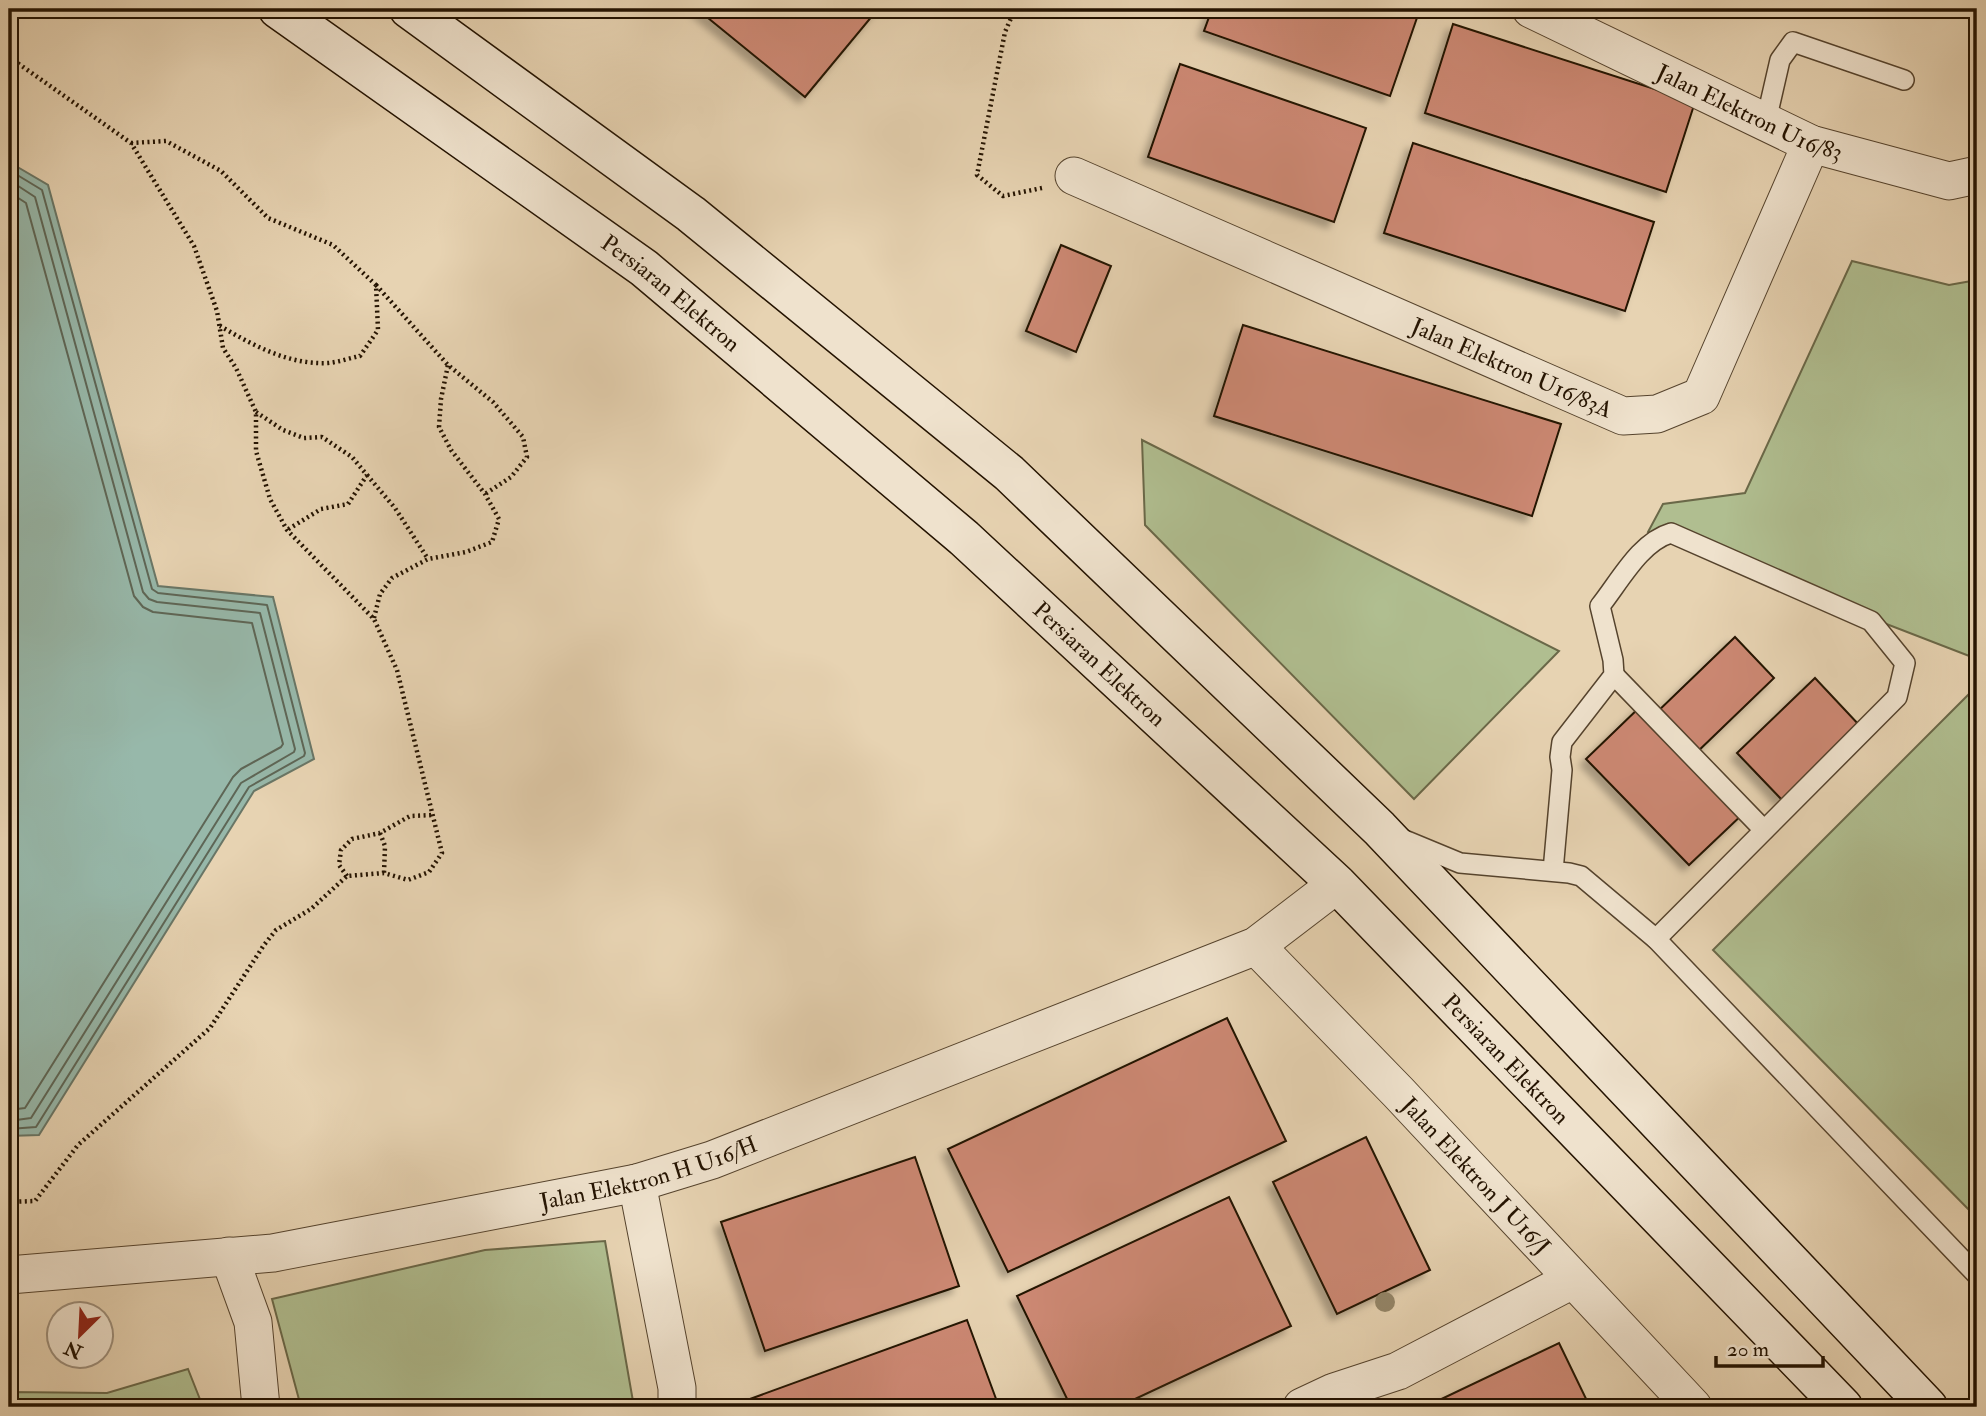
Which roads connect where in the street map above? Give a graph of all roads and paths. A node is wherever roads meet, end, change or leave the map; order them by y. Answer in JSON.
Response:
{"nodes":[{"id":1,"x":278,"y":9,"type":"edge"},
{"id":2,"x":409,"y":9,"type":"edge"},
{"id":3,"x":1015,"y":9,"type":"edge"},
{"id":4,"x":1531,"y":9,"type":"edge"},
{"id":5,"x":9,"y":57,"type":"edge"},
{"id":6,"x":1904,"y":80,"type":"dead end"},
{"id":7,"x":1766,"y":121,"type":"junction"},
{"id":8,"x":131,"y":142,"type":"junction"},
{"id":9,"x":1811,"y":144,"type":"junction"},
{"id":10,"x":1977,"y":175,"type":"edge"},
{"id":11,"x":1074,"y":176,"type":"joint"},
{"id":12,"x":376,"y":285,"type":"junction"},
{"id":13,"x":219,"y":325,"type":"junction"},
{"id":14,"x":448,"y":365,"type":"junction"},
{"id":15,"x":256,"y":412,"type":"junction"},
{"id":16,"x":367,"y":475,"type":"junction"},
{"id":17,"x":485,"y":494,"type":"junction"},
{"id":18,"x":286,"y":530,"type":"junction"},
{"id":19,"x":428,"y":559,"type":"junction"},
{"id":20,"x":374,"y":619,"type":"junction"},
{"id":21,"x":1614,"y":675,"type":"junction"},
{"id":22,"x":434,"y":815,"type":"junction"},
{"id":23,"x":1379,"y":828,"type":"junction"},
{"id":24,"x":1764,"y":830,"type":"junction"},
{"id":25,"x":380,"y":833,"type":"junction"},
{"id":26,"x":1553,"y":872,"type":"junction"},
{"id":27,"x":384,"y":873,"type":"junction"},
{"id":28,"x":347,"y":876,"type":"junction"},
{"id":29,"x":1337,"y":884,"type":"junction"},
{"id":30,"x":1656,"y":939,"type":"junction"},
{"id":31,"x":1256,"y":947,"type":"junction"},
{"id":32,"x":637,"y":1183,"type":"junction"},
{"id":33,"x":9,"y":1202,"type":"edge"},
{"id":34,"x":229,"y":1256,"type":"junction"},
{"id":35,"x":9,"y":1275,"type":"edge"},
{"id":36,"x":1977,"y":1275,"type":"edge"},
{"id":37,"x":1572,"y":1280,"type":"junction"},
{"id":38,"x":261,"y":1407,"type":"edge"},
{"id":39,"x":677,"y":1407,"type":"edge"},
{"id":40,"x":1302,"y":1407,"type":"edge"},
{"id":41,"x":1693,"y":1407,"type":"edge"},
{"id":42,"x":1843,"y":1407,"type":"edge"},
{"id":43,"x":1927,"y":1407,"type":"edge"}],
"edges":[{"from":1,"to":29,"type":"main road","name":"Persiaran Elektron"},
{"from":2,"to":23,"type":"main road"},
{"from":3,"to":11,"type":"path"},
{"from":4,"to":7,"type":"street","name":"Jalan Elektron U16/83"},
{"from":5,"to":8,"type":"path"},
{"from":6,"to":7,"type":"lane"},
{"from":7,"to":9,"type":"street","name":"Jalan Elektron U16/83"},
{"from":8,"to":12,"type":"path"},
{"from":8,"to":13,"type":"path"},
{"from":9,"to":10,"type":"street","name":"Jalan Elektron U16/83"},
{"from":9,"to":11,"type":"street","name":"Jalan Elektron U16/83A"},
{"from":12,"to":13,"type":"path"},
{"from":12,"to":14,"type":"path"},
{"from":13,"to":15,"type":"path"},
{"from":14,"to":17,"type":"path"},
{"from":14,"to":17,"type":"path"},
{"from":15,"to":16,"type":"path"},
{"from":15,"to":18,"type":"path"},
{"from":16,"to":18,"type":"path"},
{"from":16,"to":19,"type":"path"},
{"from":17,"to":19,"type":"path"},
{"from":18,"to":20,"type":"path"},
{"from":19,"to":20,"type":"path"},
{"from":20,"to":22,"type":"path"},
{"from":21,"to":24,"type":"lane"},
{"from":21,"to":24,"type":"lane"},
{"from":21,"to":26,"type":"lane"},
{"from":22,"to":25,"type":"path"},
{"from":22,"to":27,"type":"path"},
{"from":23,"to":26,"type":"lane"},
{"from":23,"to":43,"type":"main road"},
{"from":24,"to":30,"type":"lane"},
{"from":25,"to":27,"type":"path"},
{"from":25,"to":28,"type":"path"},
{"from":26,"to":30,"type":"lane"},
{"from":27,"to":28,"type":"path"},
{"from":28,"to":33,"type":"path"},
{"from":29,"to":31,"type":"street","name":"Jalan Elektron H U16/H"},
{"from":29,"to":42,"type":"main road","name":"Persiaran Elektron"},
{"from":30,"to":36,"type":"lane"},
{"from":31,"to":32,"type":"street","name":"Jalan Elektron H U16/H"},
{"from":31,"to":37,"type":"street","name":"Jalan Elektron J U16/J"},
{"from":32,"to":34,"type":"street","name":"Jalan Elektron H U16/H"},
{"from":32,"to":39,"type":"street"},
{"from":34,"to":35,"type":"street","name":"Jalan Elektron H U16/H"},
{"from":34,"to":38,"type":"street"},
{"from":37,"to":40,"type":"street"},
{"from":37,"to":41,"type":"street","name":"Jalan Elektron J U16/J"}]}
